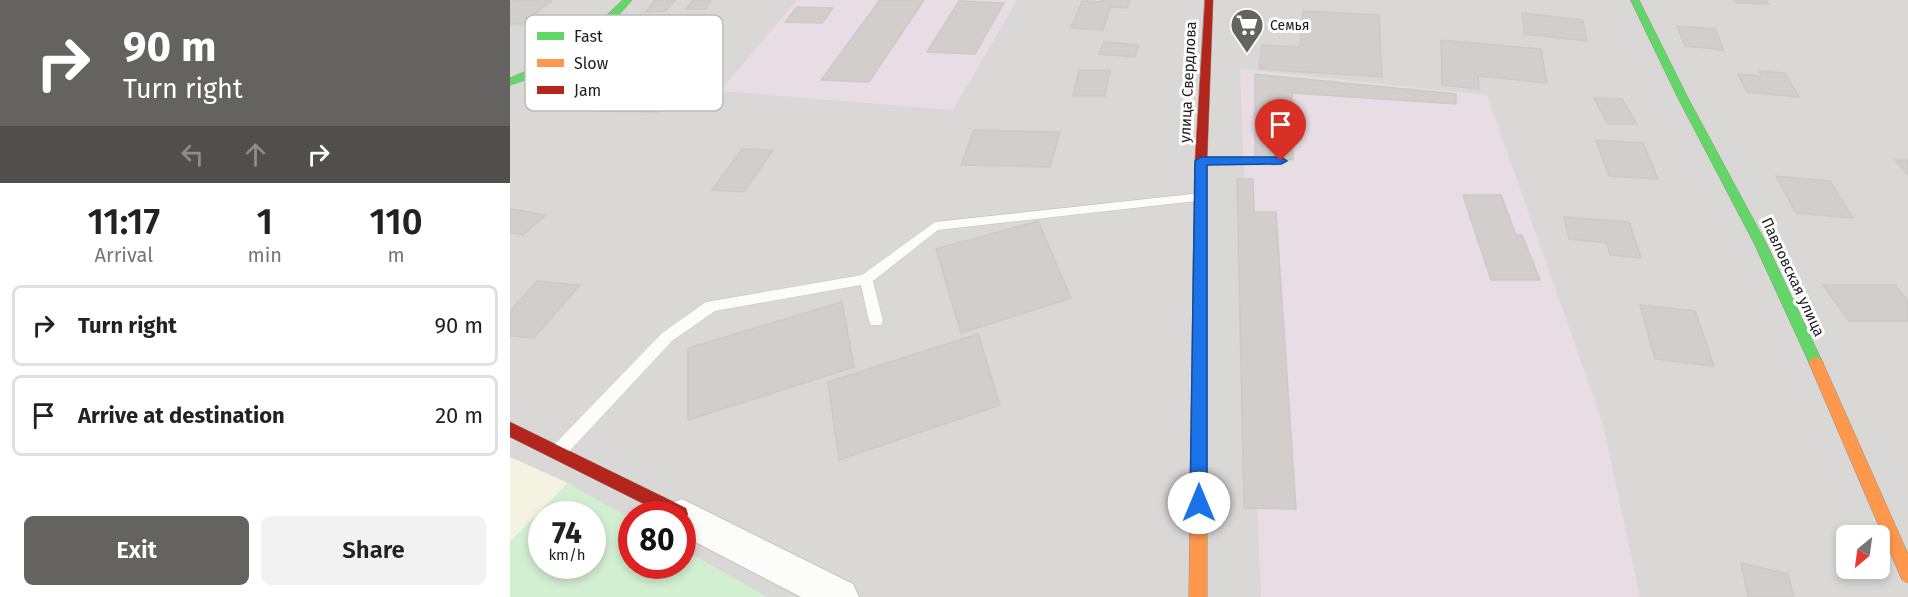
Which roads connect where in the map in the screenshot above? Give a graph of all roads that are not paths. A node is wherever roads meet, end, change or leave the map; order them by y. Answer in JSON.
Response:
{"nodes":[{"id":1,"x":628,"y":0,"type":"edge"},
{"id":2,"x":1209,"y":0,"type":"edge"},
{"id":3,"x":1635,"y":0,"type":"edge"},
{"id":4,"x":612,"y":15,"type":"edge"},
{"id":5,"x":525,"y":75,"type":"edge"},
{"id":6,"x":511,"y":81,"type":"edge"},
{"id":7,"x":1201,"y":161,"type":"junction"},
{"id":8,"x":1281,"y":161,"type":"dead end"},
{"id":9,"x":1201,"y":197,"type":"junction"},
{"id":10,"x":866,"y":279,"type":"junction"},
{"id":11,"x":876,"y":321,"type":"dead end"},
{"id":12,"x":510,"y":429,"type":"edge"},
{"id":13,"x":558,"y":452,"type":"junction"},
{"id":14,"x":654,"y":501,"type":"edge"},
{"id":15,"x":696,"y":523,"type":"edge"},
{"id":16,"x":1908,"y":574,"type":"edge"},
{"id":17,"x":840,"y":597,"type":"edge"},
{"id":18,"x":1198,"y":597,"type":"edge"}],
"edges":[{"from":1,"to":4,"type":"main road"},
{"from":2,"to":7,"type":"main road","name":"улица Свердлова"},
{"from":3,"to":16,"type":"main road","name":"Павловская улица"},
{"from":5,"to":6,"type":"main road"},
{"from":7,"to":8,"type":"lane"},
{"from":7,"to":9,"type":"main road","name":"улица Свердлова"},
{"from":9,"to":10,"type":"lane"},
{"from":9,"to":18,"type":"main road","name":"улица Свердлова"},
{"from":10,"to":11,"type":"lane"},
{"from":10,"to":13,"type":"lane"},
{"from":12,"to":13,"type":"main road"},
{"from":13,"to":14,"type":"main road"},
{"from":15,"to":17,"type":"street"}]}
